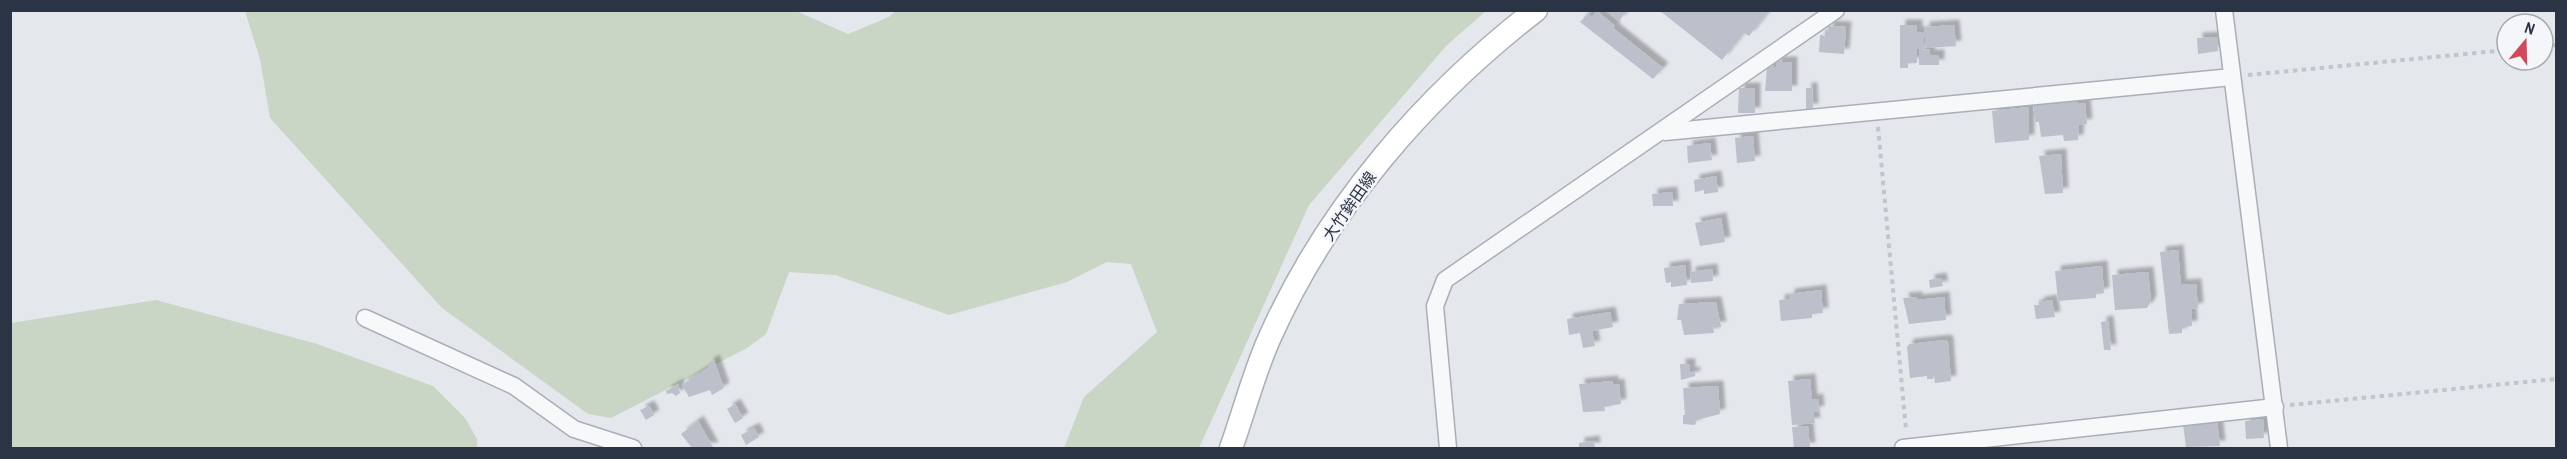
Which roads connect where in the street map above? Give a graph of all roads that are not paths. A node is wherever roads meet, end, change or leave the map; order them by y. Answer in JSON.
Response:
{"nodes":[{"id":1,"x":1536,"y":10,"type":"edge"},
{"id":2,"x":1836,"y":10,"type":"edge"},
{"id":3,"x":2224,"y":10,"type":"edge"},
{"id":4,"x":2232,"y":76,"type":"junction"},
{"id":5,"x":1664,"y":132,"type":"junction"},
{"id":6,"x":365,"y":318,"type":"dead end"},
{"id":7,"x":2275,"y":407,"type":"junction"},
{"id":8,"x":633,"y":448,"type":"edge"},
{"id":9,"x":1231,"y":448,"type":"edge"},
{"id":10,"x":1448,"y":448,"type":"edge"},
{"id":11,"x":1905,"y":448,"type":"edge"},
{"id":12,"x":2279,"y":448,"type":"edge"}],
"edges":[{"from":1,"to":9,"type":"main road","name":"大竹鉾田線"},
{"from":2,"to":5,"type":"street"},
{"from":3,"to":4,"type":"street"},
{"from":4,"to":5,"type":"street"},
{"from":4,"to":7,"type":"street"},
{"from":5,"to":10,"type":"street"},
{"from":6,"to":8,"type":"street"},
{"from":7,"to":11,"type":"street"},
{"from":7,"to":12,"type":"street"}]}
